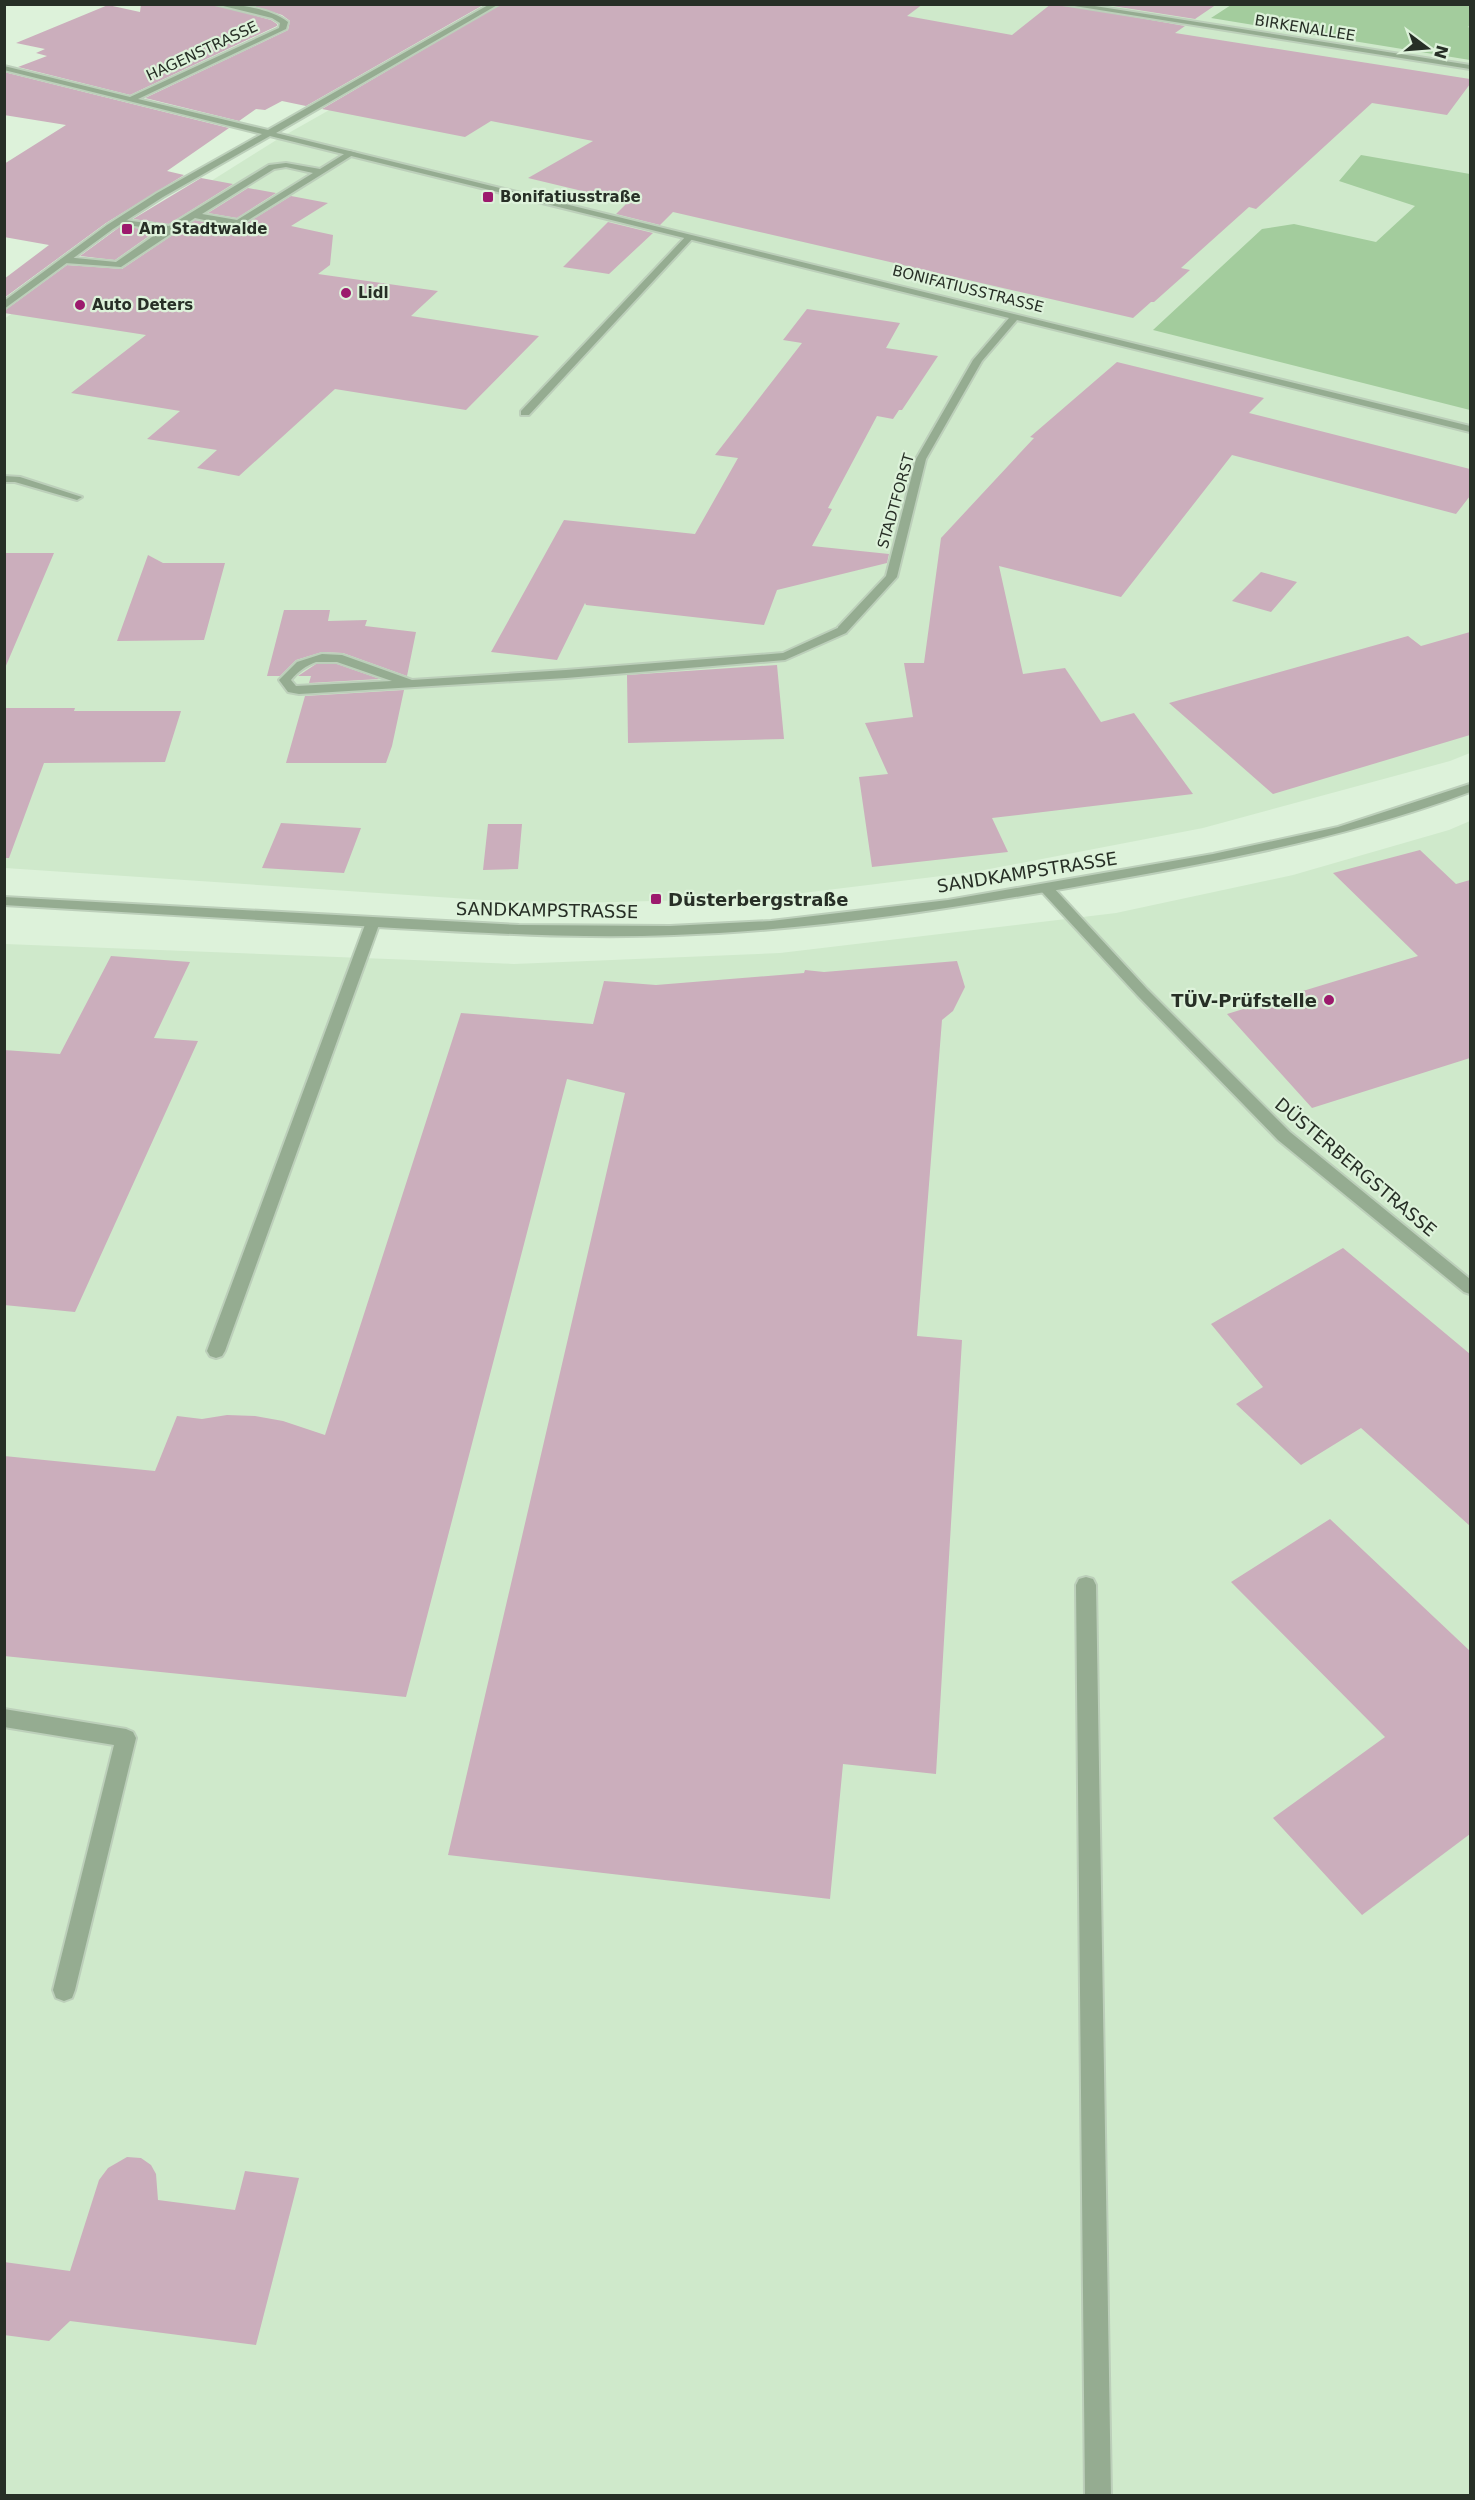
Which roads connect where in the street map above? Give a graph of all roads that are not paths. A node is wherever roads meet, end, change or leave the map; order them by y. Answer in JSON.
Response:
{"nodes":[{"id":1,"x":218,"y":4,"type":"edge"},
{"id":2,"x":496,"y":4,"type":"edge"},
{"id":3,"x":1065,"y":4,"type":"edge"},
{"id":4,"x":1470,"y":68,"type":"edge"},
{"id":5,"x":9,"y":69,"type":"edge"},
{"id":6,"x":4,"y":75,"type":"edge"},
{"id":7,"x":130,"y":99,"type":"junction"},
{"id":8,"x":268,"y":133,"type":"junction"},
{"id":9,"x":352,"y":153,"type":"junction"},
{"id":10,"x":321,"y":172,"type":"junction"},
{"id":11,"x":194,"y":215,"type":"junction"},
{"id":12,"x":120,"y":220,"type":"junction"},
{"id":13,"x":171,"y":229,"type":"junction"},
{"id":14,"x":690,"y":237,"type":"junction"},
{"id":15,"x":65,"y":260,"type":"junction"},
{"id":16,"x":4,"y":306,"type":"edge"},
{"id":17,"x":1016,"y":316,"type":"junction"},
{"id":18,"x":525,"y":412,"type":"dead end"},
{"id":19,"x":1470,"y":429,"type":"edge"},
{"id":20,"x":4,"y":479,"type":"edge"},
{"id":21,"x":77,"y":496,"type":"dead end"},
{"id":22,"x":410,"y":683,"type":"junction"},
{"id":23,"x":1470,"y":788,"type":"edge"},
{"id":24,"x":1047,"y":889,"type":"junction"},
{"id":25,"x":4,"y":901,"type":"edge"},
{"id":26,"x":373,"y":922,"type":"junction"},
{"id":27,"x":1470,"y":1288,"type":"edge"},
{"id":28,"x":216,"y":1351,"type":"dead end"},
{"id":29,"x":1086,"y":1585,"type":"dead end"},
{"id":30,"x":4,"y":1718,"type":"edge"},
{"id":31,"x":64,"y":1990,"type":"dead end"},
{"id":32,"x":1098,"y":2496,"type":"edge"}],
"edges":[{"from":1,"to":7,"type":"street","name":"HAGENSTRASSE"},
{"from":2,"to":8,"type":"street"},
{"from":3,"to":4,"type":"street","name":"BIRKENALLEE"},
{"from":5,"to":6,"type":"street"},
{"from":5,"to":7,"type":"street","name":"BONIFATIUSSTRASSE"},
{"from":7,"to":8,"type":"street","name":"BONIFATIUSSTRASSE"},
{"from":8,"to":9,"type":"street","name":"BONIFATIUSSTRASSE"},
{"from":8,"to":12,"type":"street"},
{"from":9,"to":10,"type":"street"},
{"from":9,"to":14,"type":"street","name":"BONIFATIUSSTRASSE"},
{"from":10,"to":11,"type":"street"},
{"from":10,"to":11,"type":"street"},
{"from":11,"to":13,"type":"street"},
{"from":12,"to":13,"type":"street"},
{"from":12,"to":15,"type":"street"},
{"from":13,"to":15,"type":"street"},
{"from":14,"to":17,"type":"street","name":"BONIFATIUSSTRASSE"},
{"from":14,"to":18,"type":"street"},
{"from":15,"to":16,"type":"street"},
{"from":17,"to":19,"type":"street","name":"BONIFATIUSSTRASSE"},
{"from":17,"to":22,"type":"street","name":"STADTFORST"},
{"from":20,"to":21,"type":"street"},
{"from":22,"to":22,"type":"street"},
{"from":23,"to":24,"type":"street","name":"SANDKAMPSTRASSE"},
{"from":24,"to":26,"type":"street","name":"SANDKAMPSTRASSE"},
{"from":24,"to":27,"type":"street","name":"DÜSTERBERGSTRASSE"},
{"from":25,"to":26,"type":"street","name":"SANDKAMPSTRASSE"},
{"from":26,"to":28,"type":"street"},
{"from":29,"to":32,"type":"street"},
{"from":30,"to":31,"type":"street"}]}
